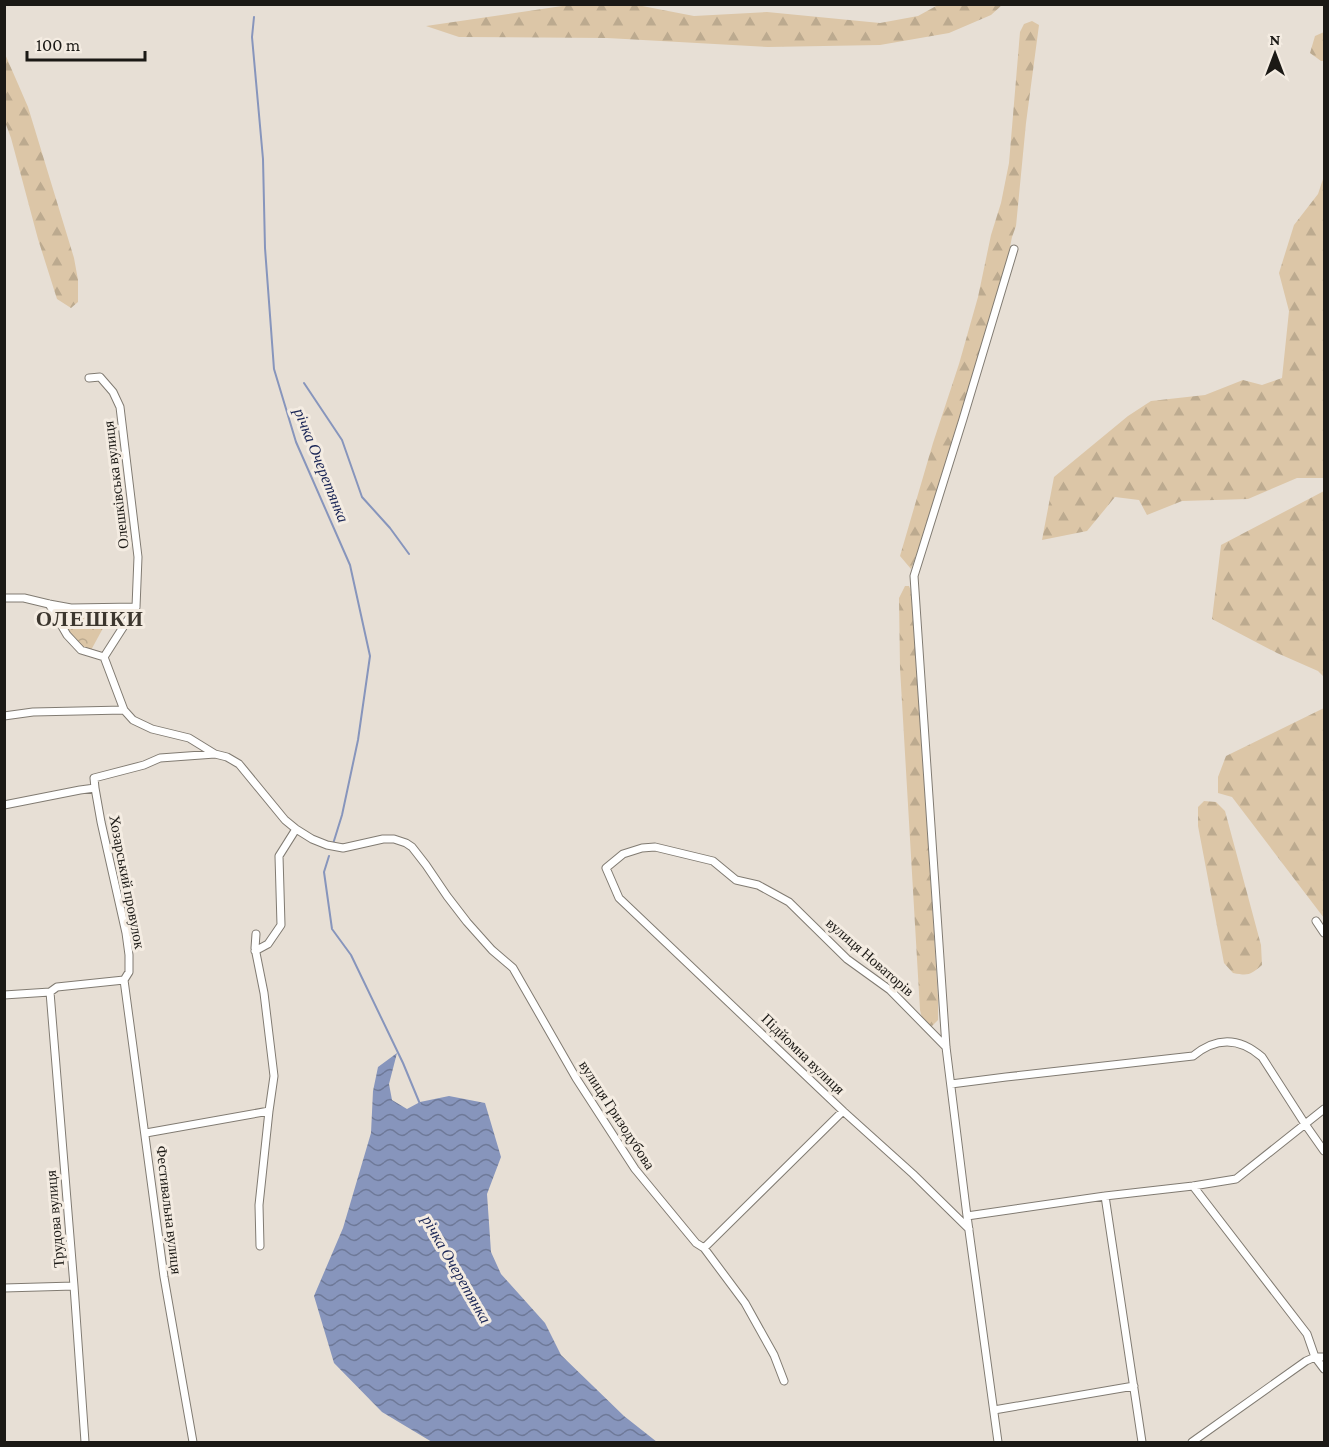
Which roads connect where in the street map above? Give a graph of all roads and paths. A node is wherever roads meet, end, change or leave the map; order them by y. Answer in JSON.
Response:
{"nodes":[{"id":1,"x":1014,"y":249,"type":"dead end"},
{"id":2,"x":89,"y":378,"type":"dead end"},
{"id":3,"x":4,"y":598,"type":"edge"},
{"id":4,"x":49,"y":604,"type":"junction"},
{"id":5,"x":136,"y":607,"type":"junction"},
{"id":6,"x":104,"y":657,"type":"junction"},
{"id":7,"x":124,"y":710,"type":"junction"},
{"id":8,"x":4,"y":716,"type":"edge"},
{"id":9,"x":215,"y":754,"type":"junction"},
{"id":10,"x":95,"y":788,"type":"junction"},
{"id":11,"x":4,"y":805,"type":"edge"},
{"id":12,"x":296,"y":829,"type":"junction"},
{"id":13,"x":619,"y":898,"type":"joint"},
{"id":14,"x":1316,"y":921,"type":"dead end"},
{"id":15,"x":1324,"y":933,"type":"edge"},
{"id":16,"x":256,"y":934,"type":"dead end"},
{"id":17,"x":255,"y":951,"type":"junction"},
{"id":18,"x":124,"y":980,"type":"junction"},
{"id":19,"x":50,"y":993,"type":"junction"},
{"id":20,"x":4,"y":995,"type":"edge"},
{"id":21,"x":946,"y":1047,"type":"junction"},
{"id":22,"x":951,"y":1084,"type":"junction"},
{"id":23,"x":1324,"y":1109,"type":"edge"},
{"id":24,"x":843,"y":1111,"type":"junction"},
{"id":25,"x":269,"y":1112,"type":"junction"},
{"id":26,"x":1305,"y":1124,"type":"junction"},
{"id":27,"x":146,"y":1133,"type":"junction"},
{"id":28,"x":1324,"y":1151,"type":"edge"},
{"id":29,"x":1193,"y":1186,"type":"junction"},
{"id":30,"x":1105,"y":1196,"type":"junction"},
{"id":31,"x":967,"y":1216,"type":"junction"},
{"id":32,"x":969,"y":1229,"type":"junction"},
{"id":33,"x":260,"y":1246,"type":"dead end"},
{"id":34,"x":704,"y":1248,"type":"junction"},
{"id":35,"x":75,"y":1286,"type":"junction"},
{"id":36,"x":4,"y":1288,"type":"edge"},
{"id":37,"x":1315,"y":1357,"type":"junction"},
{"id":38,"x":1324,"y":1357,"type":"edge"},
{"id":39,"x":1324,"y":1369,"type":"edge"},
{"id":40,"x":783,"y":1381,"type":"dead end"},
{"id":41,"x":1134,"y":1386,"type":"junction"},
{"id":42,"x":994,"y":1410,"type":"junction"},
{"id":43,"x":85,"y":1443,"type":"edge"},
{"id":44,"x":193,"y":1443,"type":"edge"},
{"id":45,"x":998,"y":1443,"type":"edge"},
{"id":46,"x":1142,"y":1443,"type":"edge"},
{"id":47,"x":1192,"y":1443,"type":"edge"}],
"edges":[{"from":1,"to":21,"type":"street"},
{"from":2,"to":5,"type":"street","name":"Олешківська вулиця"},
{"from":3,"to":4,"type":"street"},
{"from":4,"to":5,"type":"street"},
{"from":4,"to":6,"type":"street"},
{"from":5,"to":6,"type":"street"},
{"from":6,"to":7,"type":"street"},
{"from":7,"to":8,"type":"street"},
{"from":7,"to":9,"type":"street","name":"вулиця Гризодубова"},
{"from":9,"to":10,"type":"street"},
{"from":9,"to":12,"type":"street","name":"вулиця Гризодубова"},
{"from":10,"to":11,"type":"street"},
{"from":10,"to":18,"type":"street","name":"Хозарський провулок"},
{"from":12,"to":17,"type":"street"},
{"from":12,"to":34,"type":"street","name":"вулиця Гризодубова"},
{"from":13,"to":21,"type":"street","name":"вулиця Новаторів"},
{"from":13,"to":24,"type":"street","name":"Підйомна вулиця"},
{"from":14,"to":15,"type":"street"},
{"from":16,"to":17,"type":"street"},
{"from":17,"to":25,"type":"street"},
{"from":18,"to":19,"type":"street"},
{"from":18,"to":27,"type":"street","name":"Фестивальна вулиця"},
{"from":19,"to":20,"type":"street"},
{"from":19,"to":35,"type":"street","name":"Трудова вулиця"},
{"from":21,"to":22,"type":"street"},
{"from":22,"to":26,"type":"street"},
{"from":22,"to":31,"type":"street"},
{"from":23,"to":26,"type":"street"},
{"from":24,"to":32,"type":"street","name":"Підйомна вулиця"},
{"from":24,"to":34,"type":"street"},
{"from":25,"to":27,"type":"street"},
{"from":25,"to":33,"type":"street"},
{"from":26,"to":28,"type":"street"},
{"from":26,"to":29,"type":"street"},
{"from":27,"to":44,"type":"street","name":"Фестивальна вулиця"},
{"from":29,"to":30,"type":"street"},
{"from":29,"to":37,"type":"street"},
{"from":30,"to":31,"type":"street"},
{"from":30,"to":41,"type":"street"},
{"from":31,"to":32,"type":"street"},
{"from":32,"to":42,"type":"street"},
{"from":34,"to":40,"type":"street","name":"вулиця Гризодубова"},
{"from":35,"to":36,"type":"street"},
{"from":35,"to":43,"type":"street","name":"Трудова вулиця"},
{"from":37,"to":38,"type":"street"},
{"from":37,"to":39,"type":"street"},
{"from":37,"to":47,"type":"street"},
{"from":41,"to":42,"type":"street"},
{"from":41,"to":46,"type":"street"},
{"from":42,"to":45,"type":"street"}]}
